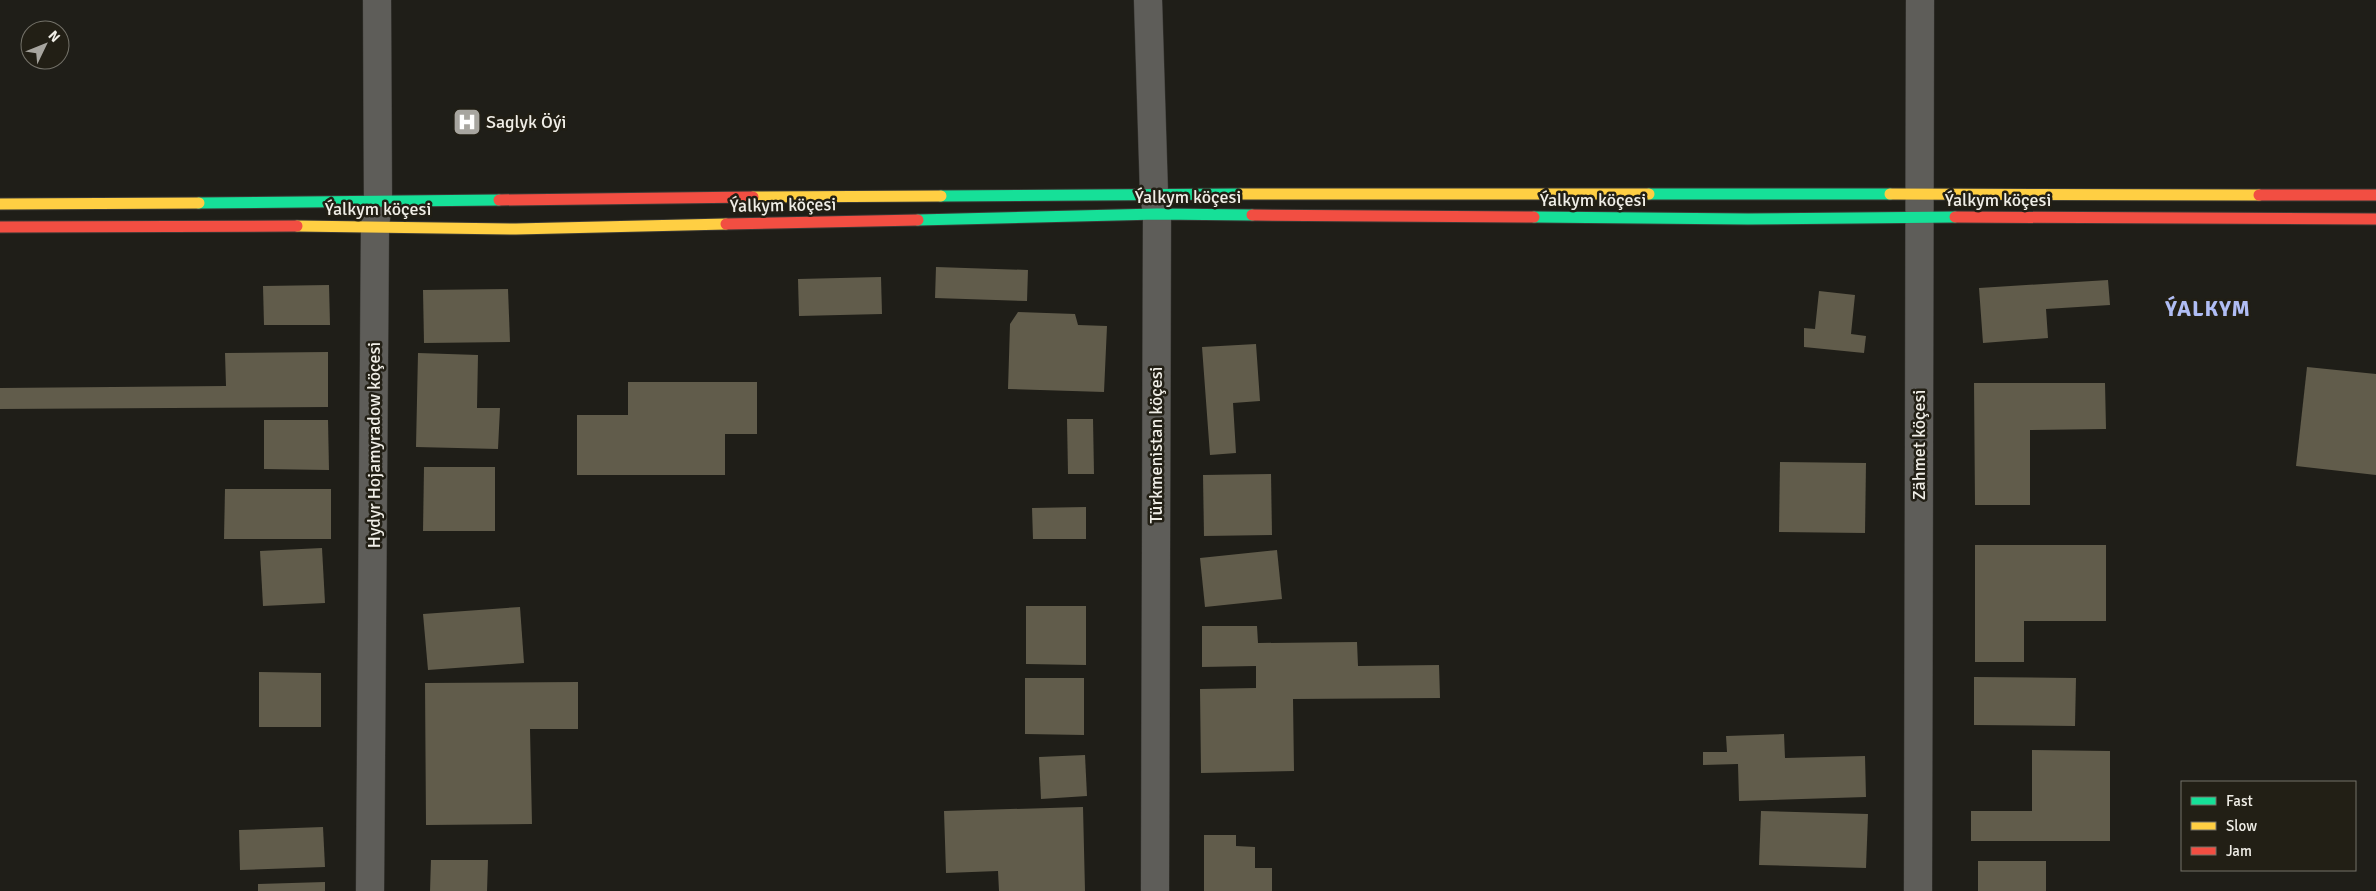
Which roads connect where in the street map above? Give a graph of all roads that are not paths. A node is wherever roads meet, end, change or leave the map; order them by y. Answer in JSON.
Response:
{"nodes":[{"id":1,"x":377,"y":0,"type":"edge"},
{"id":2,"x":1148,"y":0,"type":"edge"},
{"id":3,"x":1920,"y":0,"type":"edge"},
{"id":4,"x":2376,"y":195,"type":"edge"},
{"id":5,"x":0,"y":204,"type":"edge"},
{"id":6,"x":1156,"y":204,"type":"junction"},
{"id":7,"x":1920,"y":206,"type":"junction"},
{"id":8,"x":376,"y":215,"type":"junction"},
{"id":9,"x":2376,"y":219,"type":"edge"},
{"id":10,"x":0,"y":227,"type":"edge"},
{"id":11,"x":370,"y":891,"type":"edge"},
{"id":12,"x":1155,"y":891,"type":"edge"},
{"id":13,"x":1918,"y":891,"type":"edge"}],
"edges":[{"from":1,"to":8,"type":"street","name":"Hydyr Hojamyradow köçesi"},
{"from":2,"to":6,"type":"street","name":"Türkmenistan köçesi"},
{"from":3,"to":7,"type":"street","name":"Zähmet köçesi"},
{"from":4,"to":7,"type":"main road","name":"Ýalkym köçesi"},
{"from":5,"to":8,"type":"main road","name":"Ýalkym köçesi"},
{"from":6,"to":7,"type":"main road","name":"Ýalkym köçesi"},
{"from":6,"to":7,"type":"main road","name":"Ýalkym köçesi"},
{"from":6,"to":8,"type":"main road","name":"Ýalkym köçesi"},
{"from":6,"to":8,"type":"main road","name":"Ýalkym köçesi"},
{"from":6,"to":12,"type":"street","name":"Türkmenistan köçesi"},
{"from":7,"to":9,"type":"main road","name":"Ýalkym köçesi"},
{"from":7,"to":13,"type":"street","name":"Zähmet köçesi"},
{"from":8,"to":10,"type":"main road","name":"Ýalkym köçesi"},
{"from":8,"to":11,"type":"street","name":"Hydyr Hojamyradow köçesi"}]}
